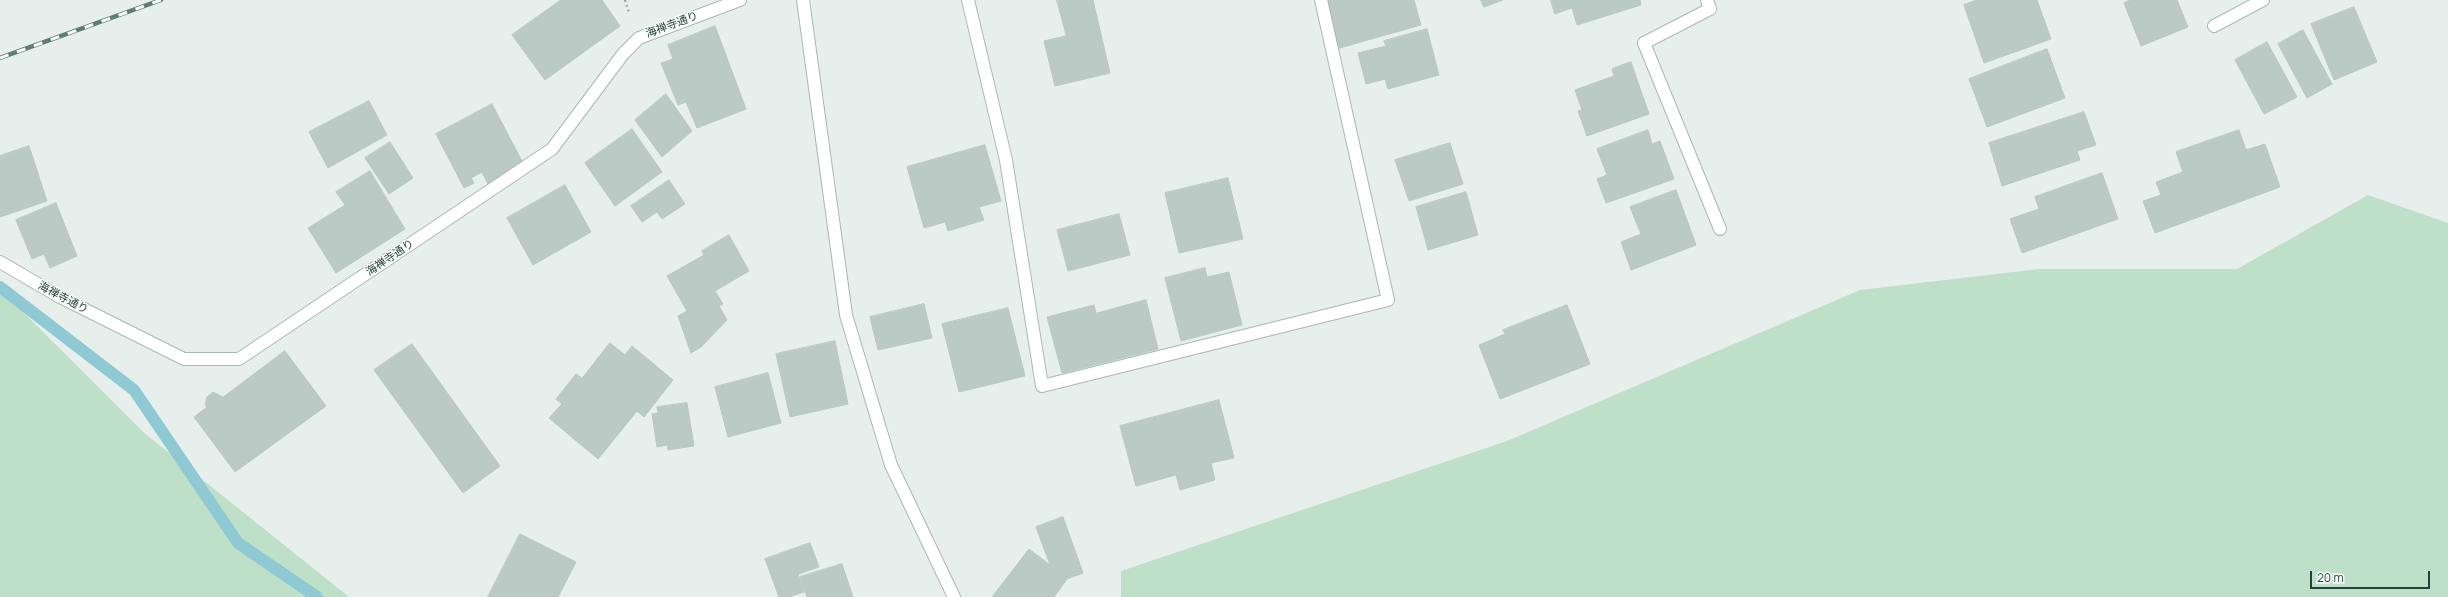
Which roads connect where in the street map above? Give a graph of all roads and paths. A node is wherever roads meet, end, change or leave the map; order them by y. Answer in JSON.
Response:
{"nodes":[{"id":1,"x":740,"y":0,"type":"edge"},
{"id":2,"x":804,"y":0,"type":"edge"},
{"id":3,"x":968,"y":0,"type":"edge"},
{"id":4,"x":1321,"y":0,"type":"edge"},
{"id":5,"x":1707,"y":0,"type":"edge"},
{"id":6,"x":2263,"y":0,"type":"edge"},
{"id":7,"x":2214,"y":26,"type":"dead end"},
{"id":8,"x":1720,"y":229,"type":"dead end"},
{"id":9,"x":0,"y":262,"type":"edge"},
{"id":10,"x":954,"y":597,"type":"edge"}],
"edges":[{"from":1,"to":9,"type":"street","name":"海禅寺通り"},
{"from":2,"to":10,"type":"street"},
{"from":3,"to":4,"type":"street"},
{"from":5,"to":8,"type":"street"},
{"from":6,"to":7,"type":"street"}]}
